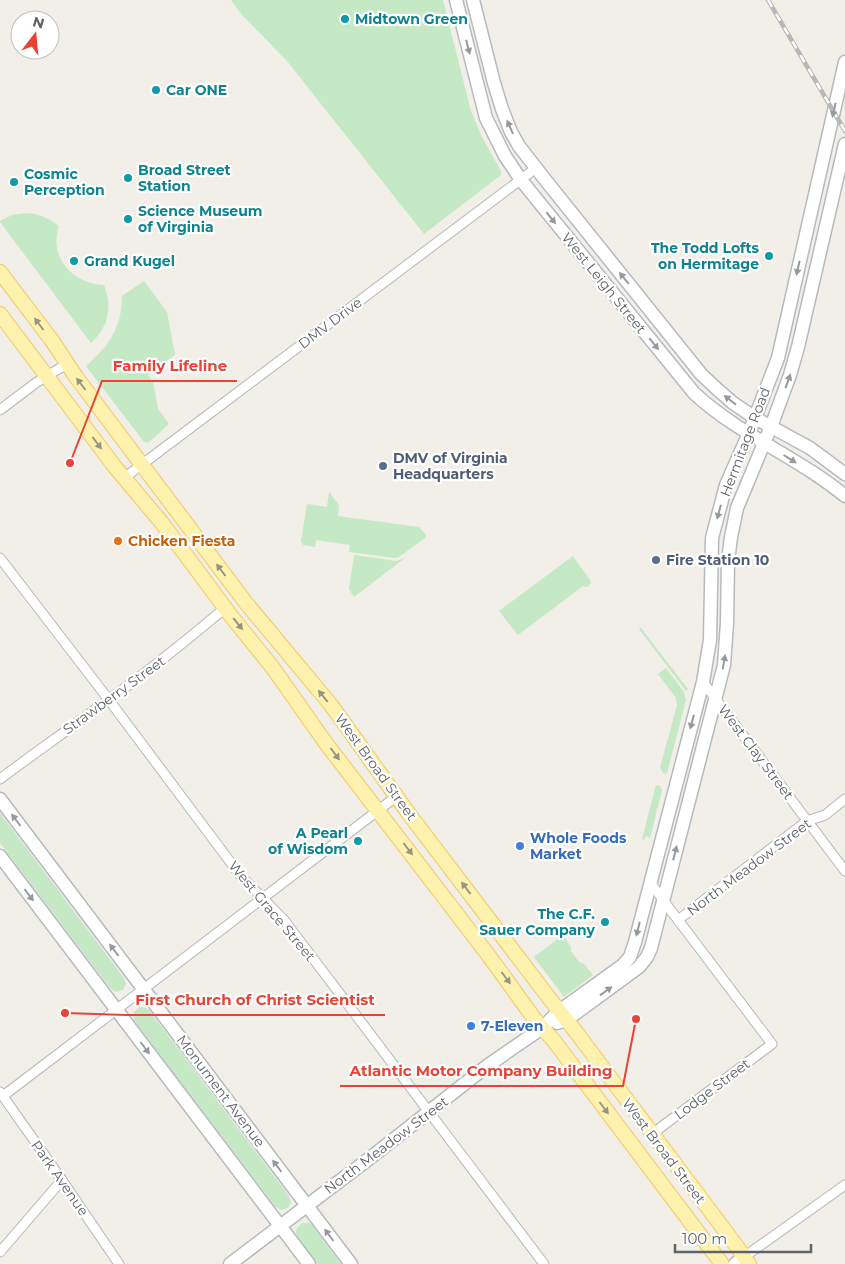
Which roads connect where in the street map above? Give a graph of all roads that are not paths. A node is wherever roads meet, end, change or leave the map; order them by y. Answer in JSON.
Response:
{"nodes":[{"id":1,"x":456,"y":0,"type":"edge"},
{"id":2,"x":473,"y":0,"type":"edge"},
{"id":3,"x":845,"y":62,"type":"edge"},
{"id":4,"x":845,"y":144,"type":"edge"},
{"id":5,"x":536,"y":168,"type":"junction"},
{"id":6,"x":521,"y":180,"type":"junction"},
{"id":7,"x":0,"y":272,"type":"edge"},
{"id":8,"x":0,"y":314,"type":"edge"},
{"id":9,"x":67,"y":364,"type":"junction"},
{"id":10,"x":46,"y":376,"type":"junction"},
{"id":11,"x":0,"y":410,"type":"edge"},
{"id":12,"x":755,"y":418,"type":"junction"},
{"id":13,"x":771,"y":427,"type":"junction"},
{"id":14,"x":749,"y":433,"type":"junction"},
{"id":15,"x":764,"y":442,"type":"junction"},
{"id":16,"x":142,"y":465,"type":"junction"},
{"id":17,"x":845,"y":474,"type":"edge"},
{"id":18,"x":124,"y":478,"type":"junction"},
{"id":19,"x":845,"y":496,"type":"edge"},
{"id":20,"x":0,"y":558,"type":"edge"},
{"id":21,"x":226,"y":608,"type":"junction"},
{"id":22,"x":702,"y":682,"type":"junction"},
{"id":23,"x":715,"y":697,"type":"junction"},
{"id":24,"x":109,"y":700,"type":"junction"},
{"id":25,"x":0,"y":779,"type":"edge"},
{"id":26,"x":397,"y":796,"type":"junction"},
{"id":27,"x":0,"y":799,"type":"edge"},
{"id":28,"x":845,"y":799,"type":"edge"},
{"id":29,"x":378,"y":810,"type":"junction"},
{"id":30,"x":807,"y":821,"type":"junction"},
{"id":31,"x":0,"y":856,"type":"edge"},
{"id":32,"x":845,"y":872,"type":"edge"},
{"id":33,"x":650,"y":882,"type":"junction"},
{"id":34,"x":262,"y":898,"type":"junction"},
{"id":35,"x":664,"y":901,"type":"junction"},
{"id":36,"x":678,"y":920,"type":"junction"},
{"id":37,"x":143,"y":988,"type":"junction"},
{"id":38,"x":116,"y":1009,"type":"junction"},
{"id":39,"x":563,"y":1015,"type":"junction"},
{"id":40,"x":542,"y":1028,"type":"junction"},
{"id":41,"x":2,"y":1094,"type":"edge"},
{"id":42,"x":430,"y":1112,"type":"junction"},
{"id":43,"x":652,"y":1134,"type":"junction"},
{"id":44,"x":62,"y":1180,"type":"junction"},
{"id":45,"x":845,"y":1185,"type":"edge"},
{"id":46,"x":307,"y":1205,"type":"junction"},
{"id":47,"x":280,"y":1226,"type":"junction"},
{"id":48,"x":0,"y":1252,"type":"edge"},
{"id":49,"x":743,"y":1262,"type":"edge"},
{"id":50,"x":119,"y":1264,"type":"edge"},
{"id":51,"x":230,"y":1264,"type":"edge"},
{"id":52,"x":309,"y":1264,"type":"edge"},
{"id":53,"x":351,"y":1264,"type":"edge"},
{"id":54,"x":544,"y":1264,"type":"edge"},
{"id":55,"x":722,"y":1264,"type":"edge"}],
"edges":[{"from":1,"to":6,"type":"street","name":"West Leigh Street","one_way":true},
{"from":5,"to":2,"type":"street","name":"West Leigh Street","one_way":true},
{"from":3,"to":12,"type":"street","name":"Hermitage Road","one_way":true},
{"from":13,"to":4,"type":"street","name":"Hermitage Road","one_way":true},
{"from":5,"to":6,"type":"street","name":"DMV Drive"},
{"from":12,"to":5,"type":"street","name":"West Leigh Street","one_way":true},
{"from":6,"to":14,"type":"street","name":"West Leigh Street","one_way":true},
{"from":6,"to":16,"type":"street","name":"DMV Drive"},
{"from":9,"to":7,"type":"main road","name":"West Broad Street","one_way":true},
{"from":8,"to":10,"type":"main road","name":"West Broad Street"},
{"from":9,"to":10,"type":"street"},
{"from":16,"to":9,"type":"main road","name":"West Broad Street","one_way":true},
{"from":10,"to":11,"type":"street"},
{"from":10,"to":18,"type":"main road","name":"West Broad Street","one_way":true},
{"from":12,"to":13,"type":"street","name":"West Leigh Street"},
{"from":12,"to":14,"type":"street","name":"Hermitage Road"},
{"from":13,"to":15,"type":"street","name":"Hermitage Road"},
{"from":13,"to":17,"type":"street","name":"West Leigh Street"},
{"from":14,"to":15,"type":"street","name":"West Leigh Street"},
{"from":14,"to":22,"type":"street","name":"Hermitage Road","one_way":true},
{"from":15,"to":19,"type":"street","name":"West Leigh Street","one_way":true},
{"from":23,"to":15,"type":"street","name":"Hermitage Road","one_way":true},
{"from":16,"to":18,"type":"street","name":"DMV Drive"},
{"from":26,"to":16,"type":"main road","name":"West Broad Street","one_way":true},
{"from":18,"to":21,"type":"main road","name":"West Broad Street"},
{"from":20,"to":24,"type":"street","name":"West Grace Street"},
{"from":21,"to":24,"type":"street","name":"Strawberry Street"},
{"from":21,"to":29,"type":"main road","name":"West Broad Street","one_way":true},
{"from":22,"to":23,"type":"street","name":"West Clay Street"},
{"from":22,"to":33,"type":"street","name":"Hermitage Road","one_way":true},
{"from":23,"to":30,"type":"street","name":"West Clay Street"},
{"from":35,"to":23,"type":"street","name":"Hermitage Road","one_way":true},
{"from":24,"to":25,"type":"street","name":"Strawberry Street"},
{"from":24,"to":34,"type":"street","name":"West Grace Street"},
{"from":26,"to":29,"type":"street"},
{"from":39,"to":26,"type":"main road","name":"West Broad Street","one_way":true},
{"from":37,"to":27,"type":"street","name":"Monument Avenue","one_way":true},
{"from":28,"to":30,"type":"street","name":"North Meadow Street"},
{"from":29,"to":34,"type":"street"},
{"from":29,"to":40,"type":"main road","name":"West Broad Street","one_way":true},
{"from":30,"to":32,"type":"street","name":"West Clay Street"},
{"from":30,"to":36,"type":"street","name":"North Meadow Street"},
{"from":31,"to":38,"type":"street","one_way":true},
{"from":33,"to":35,"type":"street"},
{"from":33,"to":39,"type":"street","name":"North Meadow Street","one_way":true},
{"from":34,"to":37,"type":"street"},
{"from":34,"to":42,"type":"street","name":"West Grace Street"},
{"from":35,"to":36,"type":"street"},
{"from":39,"to":35,"type":"street","name":"North Meadow Street","one_way":true},
{"from":36,"to":43,"type":"street","name":"Lodge Street"},
{"from":37,"to":38,"type":"street"},
{"from":46,"to":37,"type":"street","name":"Monument Avenue","one_way":true},
{"from":38,"to":41,"type":"street"},
{"from":38,"to":47,"type":"street","one_way":true},
{"from":39,"to":40,"type":"street","name":"North Meadow Street"},
{"from":39,"to":43,"type":"main road","name":"West Broad Street"},
{"from":40,"to":42,"type":"street","name":"North Meadow Street"},
{"from":40,"to":55,"type":"main road","name":"West Broad Street","one_way":true},
{"from":41,"to":44,"type":"street","name":"Park Avenue"},
{"from":42,"to":46,"type":"street","name":"North Meadow Street"},
{"from":42,"to":54,"type":"street","name":"West Grace Street"},
{"from":43,"to":49,"type":"main road","name":"West Broad Street"},
{"from":44,"to":48,"type":"street"},
{"from":44,"to":50,"type":"street","name":"Park Avenue"},
{"from":45,"to":49,"type":"street"},
{"from":46,"to":47,"type":"street","name":"North Meadow Street"},
{"from":53,"to":46,"type":"street","name":"Monument Avenue","one_way":true},
{"from":47,"to":51,"type":"street","name":"North Meadow Street"},
{"from":47,"to":52,"type":"street"}]}
